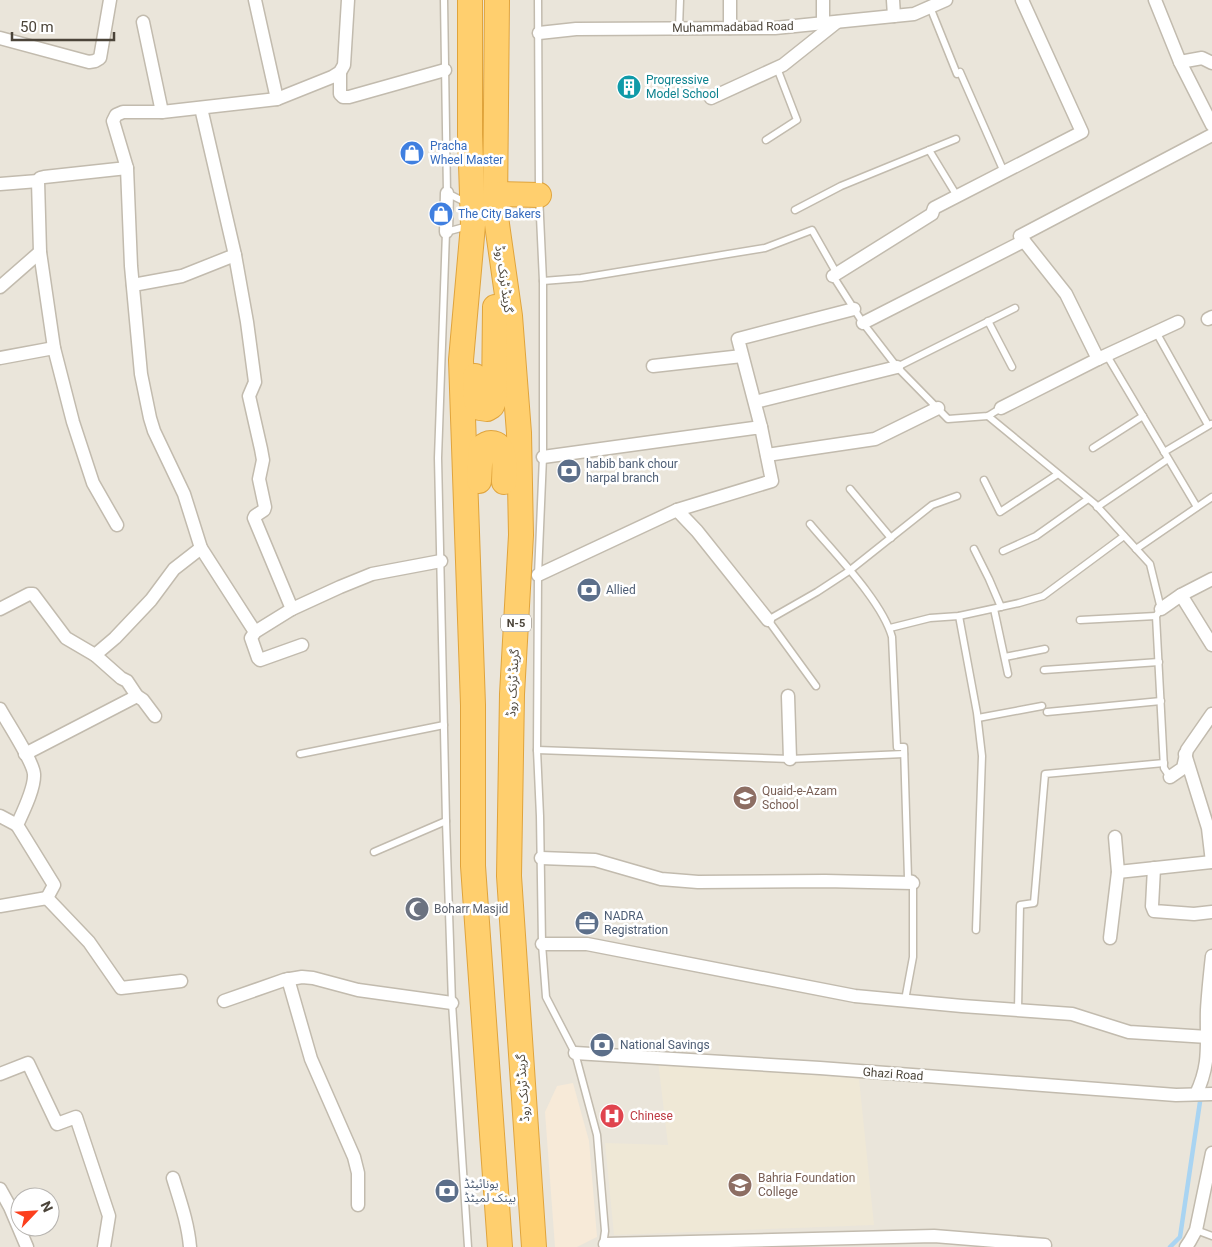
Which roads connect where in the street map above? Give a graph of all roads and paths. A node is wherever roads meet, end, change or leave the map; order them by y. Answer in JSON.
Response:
{"nodes":[{"id":1,"x":110,"y":0,"type":"edge"},
{"id":2,"x":255,"y":0,"type":"edge"},
{"id":3,"x":348,"y":0,"type":"edge"},
{"id":4,"x":444,"y":0,"type":"edge"},
{"id":5,"x":470,"y":0,"type":"edge"},
{"id":6,"x":497,"y":0,"type":"edge"},
{"id":7,"x":538,"y":0,"type":"edge"},
{"id":8,"x":680,"y":0,"type":"edge"},
{"id":9,"x":730,"y":0,"type":"edge"},
{"id":10,"x":823,"y":0,"type":"edge"},
{"id":11,"x":893,"y":0,"type":"edge"},
{"id":12,"x":946,"y":0,"type":"edge"},
{"id":13,"x":1022,"y":0,"type":"edge"},
{"id":14,"x":1155,"y":0,"type":"edge"},
{"id":15,"x":930,"y":7,"type":"junction"},
{"id":16,"x":894,"y":16,"type":"junction"},
{"id":17,"x":143,"y":22,"type":"dead end"},
{"id":18,"x":837,"y":22,"type":"junction"},
{"id":19,"x":823,"y":23,"type":"junction"},
{"id":20,"x":680,"y":28,"type":"junction"},
{"id":21,"x":730,"y":28,"type":"junction"},
{"id":22,"x":539,"y":33,"type":"junction"},
{"id":23,"x":0,"y":38,"type":"edge"},
{"id":24,"x":1180,"y":62,"type":"junction"},
{"id":25,"x":1212,"y":63,"type":"edge"},
{"id":26,"x":777,"y":68,"type":"junction"},
{"id":27,"x":445,"y":70,"type":"junction"},
{"id":28,"x":340,"y":72,"type":"junction"},
{"id":29,"x":711,"y":98,"type":"dead end"},
{"id":30,"x":277,"y":99,"type":"junction"},
{"id":31,"x":201,"y":108,"type":"junction"},
{"id":32,"x":162,"y":112,"type":"junction"},
{"id":33,"x":1212,"y":125,"type":"edge"},
{"id":34,"x":1212,"y":135,"type":"edge"},
{"id":35,"x":956,"y":139,"type":"dead end"},
{"id":36,"x":766,"y":140,"type":"dead end"},
{"id":37,"x":928,"y":150,"type":"junction"},
{"id":38,"x":127,"y":168,"type":"junction"},
{"id":39,"x":1004,"y":172,"type":"junction"},
{"id":40,"x":38,"y":181,"type":"junction"},
{"id":41,"x":0,"y":184,"type":"edge"},
{"id":42,"x":446,"y":193,"type":"junction"},
{"id":43,"x":539,"y":195,"type":"junction"},
{"id":44,"x":957,"y":196,"type":"junction"},
{"id":45,"x":495,"y":202,"type":"junction"},
{"id":46,"x":795,"y":210,"type":"dead end"},
{"id":47,"x":472,"y":216,"type":"junction"},
{"id":48,"x":446,"y":232,"type":"junction"},
{"id":49,"x":1024,"y":240,"type":"junction"},
{"id":50,"x":40,"y":252,"type":"junction"},
{"id":51,"x":235,"y":255,"type":"junction"},
{"id":52,"x":471,"y":256,"type":"junction"},
{"id":53,"x":835,"y":275,"type":"junction"},
{"id":54,"x":543,"y":281,"type":"junction"},
{"id":55,"x":133,"y":285,"type":"junction"},
{"id":56,"x":0,"y":288,"type":"edge"},
{"id":57,"x":1015,"y":308,"type":"dead end"},
{"id":58,"x":854,"y":309,"type":"junction"},
{"id":59,"x":988,"y":321,"type":"junction"},
{"id":60,"x":1178,"y":322,"type":"dead end"},
{"id":61,"x":863,"y":323,"type":"junction"},
{"id":62,"x":1156,"y":332,"type":"junction"},
{"id":63,"x":54,"y":348,"type":"junction"},
{"id":64,"x":742,"y":356,"type":"junction"},
{"id":65,"x":1102,"y":357,"type":"junction"},
{"id":66,"x":0,"y":358,"type":"edge"},
{"id":67,"x":653,"y":366,"type":"dead end"},
{"id":68,"x":897,"y":368,"type":"junction"},
{"id":69,"x":1012,"y":368,"type":"dead end"},
{"id":70,"x":755,"y":402,"type":"junction"},
{"id":71,"x":938,"y":408,"type":"junction"},
{"id":72,"x":1001,"y":408,"type":"joint"},
{"id":73,"x":988,"y":416,"type":"junction"},
{"id":74,"x":1143,"y":416,"type":"junction"},
{"id":75,"x":1210,"y":424,"type":"edge"},
{"id":76,"x":762,"y":426,"type":"junction"},
{"id":77,"x":1093,"y":448,"type":"dead end"},
{"id":78,"x":1164,"y":452,"type":"junction"},
{"id":79,"x":767,"y":454,"type":"junction"},
{"id":80,"x":543,"y":457,"type":"junction"},
{"id":81,"x":1168,"y":459,"type":"junction"},
{"id":82,"x":1058,"y":474,"type":"junction"},
{"id":83,"x":984,"y":480,"type":"dead end"},
{"id":84,"x":850,"y":489,"type":"dead end"},
{"id":85,"x":957,"y":496,"type":"dead end"},
{"id":86,"x":1212,"y":496,"type":"edge"},
{"id":87,"x":1088,"y":499,"type":"junction"},
{"id":88,"x":1097,"y":506,"type":"junction"},
{"id":89,"x":1197,"y":507,"type":"junction"},
{"id":90,"x":677,"y":510,"type":"junction"},
{"id":91,"x":810,"y":524,"type":"dead end"},
{"id":92,"x":117,"y":525,"type":"dead end"},
{"id":93,"x":1124,"y":536,"type":"junction"},
{"id":94,"x":890,"y":538,"type":"junction"},
{"id":95,"x":201,"y":548,"type":"junction"},
{"id":96,"x":974,"y":549,"type":"dead end"},
{"id":97,"x":1136,"y":549,"type":"junction"},
{"id":98,"x":1003,"y":551,"type":"dead end"},
{"id":99,"x":441,"y":561,"type":"junction"},
{"id":100,"x":849,"y":571,"type":"junction"},
{"id":101,"x":538,"y":575,"type":"junction"},
{"id":102,"x":1212,"y":579,"type":"edge"},
{"id":103,"x":1181,"y":595,"type":"junction"},
{"id":104,"x":998,"y":608,"type":"junction"},
{"id":105,"x":0,"y":609,"type":"edge"},
{"id":106,"x":292,"y":609,"type":"junction"},
{"id":107,"x":1159,"y":612,"type":"junction"},
{"id":108,"x":958,"y":616,"type":"junction"},
{"id":109,"x":768,"y":620,"type":"junction"},
{"id":110,"x":1080,"y":620,"type":"dead end"},
{"id":111,"x":890,"y":628,"type":"junction"},
{"id":112,"x":255,"y":632,"type":"junction"},
{"id":113,"x":302,"y":645,"type":"dead end"},
{"id":114,"x":1212,"y":645,"type":"edge"},
{"id":115,"x":1045,"y":649,"type":"dead end"},
{"id":116,"x":95,"y":655,"type":"junction"},
{"id":117,"x":1005,"y":657,"type":"junction"},
{"id":118,"x":1159,"y":662,"type":"junction"},
{"id":119,"x":1044,"y":670,"type":"dead end"},
{"id":120,"x":1008,"y":674,"type":"dead end"},
{"id":121,"x":816,"y":686,"type":"dead end"},
{"id":122,"x":512,"y":694,"type":"junction"},
{"id":123,"x":137,"y":696,"type":"junction"},
{"id":124,"x":788,"y":696,"type":"dead end"},
{"id":125,"x":1161,"y":701,"type":"junction"},
{"id":126,"x":474,"y":705,"type":"junction"},
{"id":127,"x":1042,"y":706,"type":"dead end"},
{"id":128,"x":0,"y":709,"type":"edge"},
{"id":129,"x":1047,"y":712,"type":"dead end"},
{"id":130,"x":1212,"y":714,"type":"edge"},
{"id":131,"x":155,"y":716,"type":"dead end"},
{"id":132,"x":978,"y":718,"type":"junction"},
{"id":133,"x":444,"y":725,"type":"junction"},
{"id":134,"x":537,"y":750,"type":"junction"},
{"id":135,"x":25,"y":754,"type":"junction"},
{"id":136,"x":300,"y":754,"type":"dead end"},
{"id":137,"x":904,"y":754,"type":"junction"},
{"id":138,"x":1185,"y":754,"type":"junction"},
{"id":139,"x":790,"y":759,"type":"junction"},
{"id":140,"x":1164,"y":764,"type":"junction"},
{"id":141,"x":1170,"y":777,"type":"joint"},
{"id":142,"x":0,"y":816,"type":"edge"},
{"id":143,"x":446,"y":821,"type":"junction"},
{"id":144,"x":17,"y":825,"type":"junction"},
{"id":145,"x":1115,"y":837,"type":"dead end"},
{"id":146,"x":1211,"y":838,"type":"edge"},
{"id":147,"x":374,"y":852,"type":"dead end"},
{"id":148,"x":541,"y":858,"type":"junction"},
{"id":149,"x":1212,"y":862,"type":"edge"},
{"id":150,"x":1154,"y":868,"type":"junction"},
{"id":151,"x":1118,"y":872,"type":"junction"},
{"id":152,"x":913,"y":883,"type":"junction"},
{"id":153,"x":47,"y":898,"type":"junction"},
{"id":154,"x":0,"y":906,"type":"edge"},
{"id":155,"x":1212,"y":912,"type":"edge"},
{"id":156,"x":976,"y":930,"type":"dead end"},
{"id":157,"x":1110,"y":938,"type":"dead end"},
{"id":158,"x":542,"y":944,"type":"junction"},
{"id":159,"x":1212,"y":956,"type":"edge"},
{"id":160,"x":288,"y":979,"type":"junction"},
{"id":161,"x":181,"y":981,"type":"dead end"},
{"id":162,"x":905,"y":1000,"type":"junction"},
{"id":163,"x":224,"y":1001,"type":"dead end"},
{"id":164,"x":452,"y":1003,"type":"junction"},
{"id":165,"x":1018,"y":1010,"type":"junction"},
{"id":166,"x":1208,"y":1038,"type":"junction"},
{"id":167,"x":574,"y":1053,"type":"junction"},
{"id":168,"x":0,"y":1074,"type":"edge"},
{"id":169,"x":1203,"y":1094,"type":"edge"},
{"id":170,"x":1212,"y":1153,"type":"edge"},
{"id":171,"x":172,"y":1178,"type":"dead end"},
{"id":172,"x":0,"y":1189,"type":"edge"},
{"id":173,"x":358,"y":1205,"type":"dead end"},
{"id":174,"x":1196,"y":1230,"type":"junction"},
{"id":175,"x":1212,"y":1236,"type":"edge"},
{"id":176,"x":603,"y":1245,"type":"edge"},
{"id":177,"x":1045,"y":1245,"type":"dead end"},
{"id":178,"x":27,"y":1247,"type":"edge"},
{"id":179,"x":104,"y":1247,"type":"edge"},
{"id":180,"x":190,"y":1247,"type":"edge"},
{"id":181,"x":468,"y":1247,"type":"edge"},
{"id":182,"x":500,"y":1247,"type":"edge"},
{"id":183,"x":534,"y":1247,"type":"edge"},
{"id":184,"x":1186,"y":1247,"type":"edge"}],
"edges":[{"from":1,"to":23,"type":"street"},
{"from":2,"to":30,"type":"street"},
{"from":3,"to":28,"type":"street"},
{"from":4,"to":27,"type":"lane"},
{"from":5,"to":47,"type":"highway"},
{"from":6,"to":45,"type":"highway","name":"گرینڈ ٹرنک روڈ","number":"N-5"},
{"from":7,"to":22,"type":"lane"},
{"from":8,"to":20,"type":"lane"},
{"from":9,"to":21,"type":"street"},
{"from":10,"to":19,"type":"street"},
{"from":11,"to":16,"type":"street"},
{"from":12,"to":15,"type":"street","name":"Muhammadabad Road"},
{"from":13,"to":39,"type":"street"},
{"from":14,"to":24,"type":"street"},
{"from":15,"to":16,"type":"street","name":"Muhammadabad Road"},
{"from":15,"to":39,"type":"lane"},
{"from":16,"to":18,"type":"street","name":"Muhammadabad Road"},
{"from":17,"to":32,"type":"street"},
{"from":18,"to":19,"type":"street","name":"Muhammadabad Road"},
{"from":18,"to":26,"type":"street"},
{"from":19,"to":21,"type":"street","name":"Muhammadabad Road"},
{"from":20,"to":21,"type":"street","name":"Muhammadabad Road"},
{"from":20,"to":22,"type":"street","name":"Muhammadabad Road"},
{"from":22,"to":43,"type":"lane"},
{"from":24,"to":25,"type":"street"},
{"from":24,"to":33,"type":"street"},
{"from":26,"to":29,"type":"street"},
{"from":26,"to":36,"type":"lane"},
{"from":27,"to":28,"type":"street"},
{"from":27,"to":42,"type":"lane"},
{"from":28,"to":30,"type":"street"},
{"from":30,"to":31,"type":"street"},
{"from":31,"to":32,"type":"street"},
{"from":31,"to":51,"type":"street"},
{"from":32,"to":38,"type":"street"},
{"from":34,"to":49,"type":"street"},
{"from":35,"to":37,"type":"lane"},
{"from":37,"to":44,"type":"lane"},
{"from":37,"to":46,"type":"lane"},
{"from":38,"to":40,"type":"street"},
{"from":38,"to":55,"type":"street"},
{"from":39,"to":44,"type":"street"},
{"from":40,"to":41,"type":"street"},
{"from":40,"to":50,"type":"street"},
{"from":42,"to":47,"type":"lane"},
{"from":42,"to":48,"type":"street"},
{"from":43,"to":45,"type":"highway"},
{"from":43,"to":54,"type":"lane"},
{"from":44,"to":53,"type":"street"},
{"from":45,"to":52,"type":"highway"},
{"from":45,"to":122,"type":"highway","name":"گرینڈ ٹرنک روڈ","number":"N-5"},
{"from":47,"to":48,"type":"lane"},
{"from":47,"to":52,"type":"highway"},
{"from":48,"to":99,"type":"lane"},
{"from":49,"to":61,"type":"street"},
{"from":49,"to":65,"type":"street"},
{"from":50,"to":56,"type":"street"},
{"from":50,"to":63,"type":"street"},
{"from":51,"to":55,"type":"street"},
{"from":51,"to":106,"type":"street"},
{"from":52,"to":126,"type":"highway"},
{"from":53,"to":54,"type":"lane"},
{"from":53,"to":58,"type":"lane"},
{"from":54,"to":80,"type":"lane"},
{"from":55,"to":95,"type":"street"},
{"from":57,"to":59,"type":"lane"},
{"from":58,"to":61,"type":"lane"},
{"from":58,"to":64,"type":"street"},
{"from":59,"to":68,"type":"lane"},
{"from":59,"to":69,"type":"lane"},
{"from":60,"to":62,"type":"street"},
{"from":61,"to":68,"type":"lane"},
{"from":62,"to":65,"type":"street"},
{"from":62,"to":75,"type":"lane"},
{"from":63,"to":66,"type":"street"},
{"from":63,"to":92,"type":"street"},
{"from":64,"to":67,"type":"street"},
{"from":64,"to":70,"type":"street"},
{"from":65,"to":72,"type":"street"},
{"from":65,"to":74,"type":"lane"},
{"from":68,"to":70,"type":"street"},
{"from":68,"to":71,"type":"lane"},
{"from":70,"to":76,"type":"street"},
{"from":71,"to":73,"type":"lane"},
{"from":71,"to":79,"type":"street"},
{"from":72,"to":73,"type":"lane"},
{"from":73,"to":82,"type":"lane"},
{"from":74,"to":77,"type":"lane"},
{"from":74,"to":78,"type":"lane"},
{"from":75,"to":78,"type":"lane"},
{"from":76,"to":79,"type":"street"},
{"from":76,"to":80,"type":"street"},
{"from":78,"to":81,"type":"lane"},
{"from":79,"to":90,"type":"street"},
{"from":80,"to":101,"type":"lane"},
{"from":81,"to":88,"type":"lane"},
{"from":81,"to":89,"type":"lane"},
{"from":82,"to":83,"type":"lane"},
{"from":82,"to":87,"type":"lane"},
{"from":84,"to":94,"type":"lane"},
{"from":85,"to":94,"type":"lane"},
{"from":86,"to":89,"type":"lane"},
{"from":87,"to":88,"type":"lane"},
{"from":87,"to":98,"type":"lane"},
{"from":88,"to":93,"type":"lane"},
{"from":89,"to":97,"type":"lane"},
{"from":90,"to":101,"type":"street"},
{"from":90,"to":109,"type":"street"},
{"from":91,"to":100,"type":"lane"},
{"from":93,"to":97,"type":"lane"},
{"from":93,"to":104,"type":"lane"},
{"from":94,"to":100,"type":"lane"},
{"from":95,"to":112,"type":"street"},
{"from":95,"to":116,"type":"street"},
{"from":96,"to":104,"type":"lane"},
{"from":97,"to":107,"type":"lane"},
{"from":99,"to":106,"type":"street"},
{"from":99,"to":133,"type":"lane"},
{"from":100,"to":109,"type":"lane"},
{"from":100,"to":111,"type":"lane"},
{"from":101,"to":134,"type":"lane"},
{"from":102,"to":103,"type":"street"},
{"from":103,"to":107,"type":"street"},
{"from":103,"to":114,"type":"street"},
{"from":104,"to":108,"type":"lane"},
{"from":104,"to":117,"type":"lane"},
{"from":105,"to":116,"type":"street"},
{"from":106,"to":112,"type":"street"},
{"from":107,"to":110,"type":"lane"},
{"from":107,"to":118,"type":"lane"},
{"from":108,"to":111,"type":"lane"},
{"from":108,"to":132,"type":"lane"},
{"from":109,"to":121,"type":"lane"},
{"from":111,"to":137,"type":"lane"},
{"from":112,"to":113,"type":"street"},
{"from":115,"to":117,"type":"lane"},
{"from":116,"to":123,"type":"street"},
{"from":117,"to":120,"type":"lane"},
{"from":118,"to":119,"type":"lane"},
{"from":118,"to":125,"type":"lane"},
{"from":122,"to":126,"type":"highway"},
{"from":122,"to":183,"type":"highway","name":"گرینڈ ٹرنک روڈ","number":"N-5"},
{"from":123,"to":131,"type":"street"},
{"from":123,"to":135,"type":"street"},
{"from":124,"to":139,"type":"street"},
{"from":125,"to":129,"type":"lane"},
{"from":125,"to":140,"type":"lane"},
{"from":126,"to":182,"type":"highway"},
{"from":127,"to":132,"type":"lane"},
{"from":128,"to":135,"type":"street"},
{"from":130,"to":138,"type":"street"},
{"from":132,"to":156,"type":"lane"},
{"from":133,"to":136,"type":"lane"},
{"from":133,"to":143,"type":"lane"},
{"from":134,"to":139,"type":"lane"},
{"from":134,"to":148,"type":"lane"},
{"from":135,"to":144,"type":"street"},
{"from":137,"to":139,"type":"lane"},
{"from":137,"to":152,"type":"lane"},
{"from":138,"to":141,"type":"street"},
{"from":138,"to":146,"type":"street"},
{"from":140,"to":141,"type":"lane"},
{"from":140,"to":165,"type":"lane"},
{"from":142,"to":144,"type":"street"},
{"from":143,"to":147,"type":"lane"},
{"from":143,"to":164,"type":"lane"},
{"from":144,"to":153,"type":"street"},
{"from":145,"to":151,"type":"street"},
{"from":146,"to":149,"type":"street"},
{"from":148,"to":152,"type":"street"},
{"from":148,"to":158,"type":"lane"},
{"from":149,"to":150,"type":"street"},
{"from":150,"to":151,"type":"street"},
{"from":150,"to":155,"type":"street"},
{"from":151,"to":157,"type":"street"},
{"from":152,"to":162,"type":"lane"},
{"from":153,"to":154,"type":"street"},
{"from":153,"to":161,"type":"street"},
{"from":158,"to":162,"type":"street"},
{"from":158,"to":167,"type":"lane"},
{"from":159,"to":166,"type":"street"},
{"from":160,"to":163,"type":"street"},
{"from":160,"to":164,"type":"street"},
{"from":160,"to":173,"type":"street"},
{"from":162,"to":165,"type":"street"},
{"from":164,"to":181,"type":"lane"},
{"from":165,"to":166,"type":"street"},
{"from":166,"to":169,"type":"street"},
{"from":167,"to":169,"type":"street","name":"Ghazi Road"},
{"from":167,"to":176,"type":"lane"},
{"from":168,"to":179,"type":"street"},
{"from":170,"to":174,"type":"street"},
{"from":171,"to":180,"type":"street"},
{"from":172,"to":178,"type":"street"},
{"from":174,"to":175,"type":"lane"},
{"from":174,"to":184,"type":"street"},
{"from":176,"to":177,"type":"street"}]}
